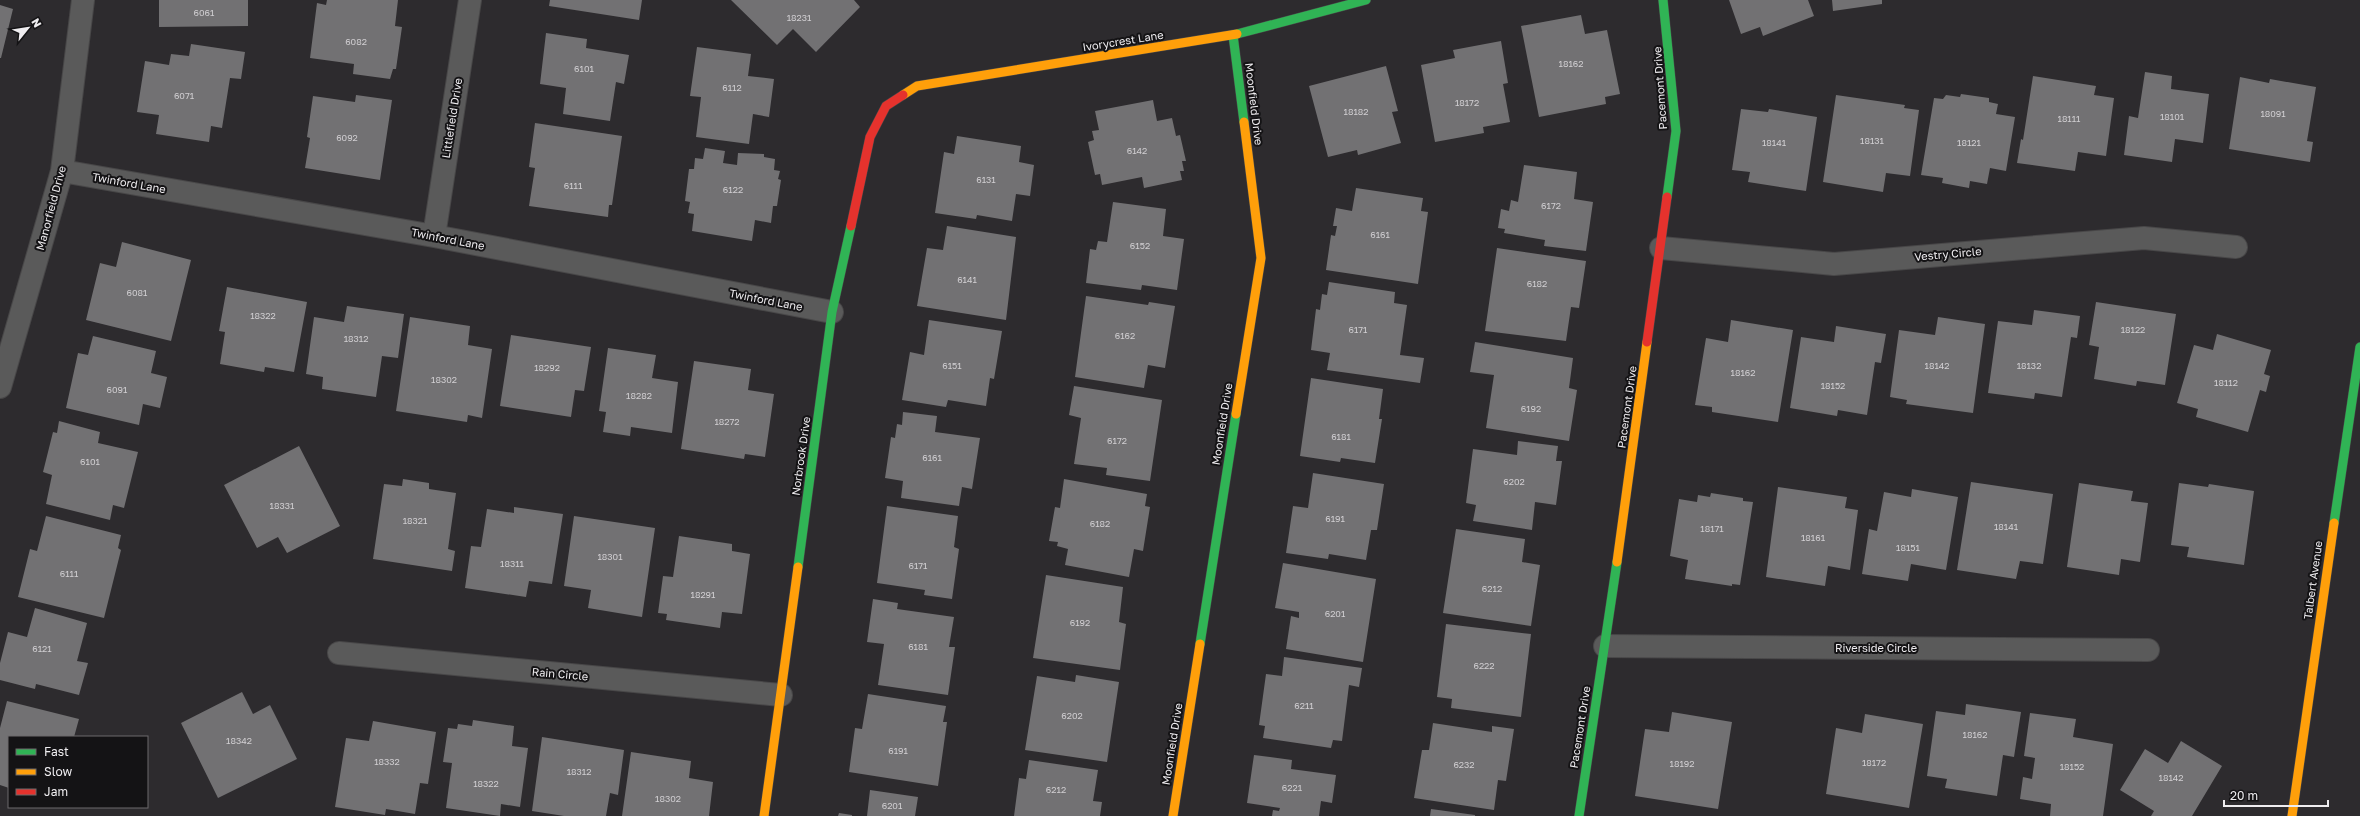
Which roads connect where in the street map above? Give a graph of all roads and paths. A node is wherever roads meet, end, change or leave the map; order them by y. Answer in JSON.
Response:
{"nodes":[{"id":1,"x":83,"y":0,"type":"edge"},
{"id":2,"x":470,"y":0,"type":"edge"},
{"id":3,"x":1366,"y":0,"type":"edge"},
{"id":4,"x":1663,"y":0,"type":"edge"},
{"id":5,"x":1233,"y":35,"type":"junction"},
{"id":6,"x":886,"y":106,"type":"joint"},
{"id":7,"x":62,"y":171,"type":"junction"},
{"id":8,"x":434,"y":236,"type":"junction"},
{"id":9,"x":2236,"y":247,"type":"dead end"},
{"id":10,"x":1662,"y":248,"type":"junction"},
{"id":11,"x":832,"y":312,"type":"junction"},
{"id":12,"x":2360,"y":347,"type":"edge"},
{"id":13,"x":0,"y":388,"type":"edge"},
{"id":14,"x":1605,"y":646,"type":"junction"},
{"id":15,"x":2148,"y":650,"type":"dead end"},
{"id":16,"x":339,"y":653,"type":"dead end"},
{"id":17,"x":781,"y":695,"type":"junction"},
{"id":18,"x":764,"y":816,"type":"edge"},
{"id":19,"x":1173,"y":816,"type":"edge"},
{"id":20,"x":1579,"y":816,"type":"edge"},
{"id":21,"x":2292,"y":816,"type":"edge"}],
"edges":[{"from":1,"to":7,"type":"street","name":"Manorfield Drive"},
{"from":2,"to":8,"type":"street","name":"Littlefield Drive"},
{"from":3,"to":5,"type":"street","name":"Ivorycrest Lane"},
{"from":4,"to":10,"type":"street","name":"Pacemont Drive"},
{"from":5,"to":6,"type":"street","name":"Ivorycrest Lane"},
{"from":5,"to":19,"type":"street","name":"Moonfield Drive"},
{"from":6,"to":11,"type":"street","name":"Norbrook Drive"},
{"from":7,"to":8,"type":"street","name":"Twinford Lane"},
{"from":7,"to":13,"type":"street","name":"Manorfield Drive"},
{"from":8,"to":11,"type":"street","name":"Twinford Lane"},
{"from":9,"to":10,"type":"street","name":"Vestry Circle"},
{"from":10,"to":14,"type":"street","name":"Pacemont Drive"},
{"from":11,"to":17,"type":"street","name":"Norbrook Drive"},
{"from":12,"to":21,"type":"street","name":"Talbert Avenue"},
{"from":14,"to":15,"type":"street","name":"Riverside Circle"},
{"from":14,"to":20,"type":"street","name":"Pacemont Drive"},
{"from":16,"to":17,"type":"street","name":"Rain Circle"},
{"from":17,"to":18,"type":"street","name":"Norbrook Drive"}]}
